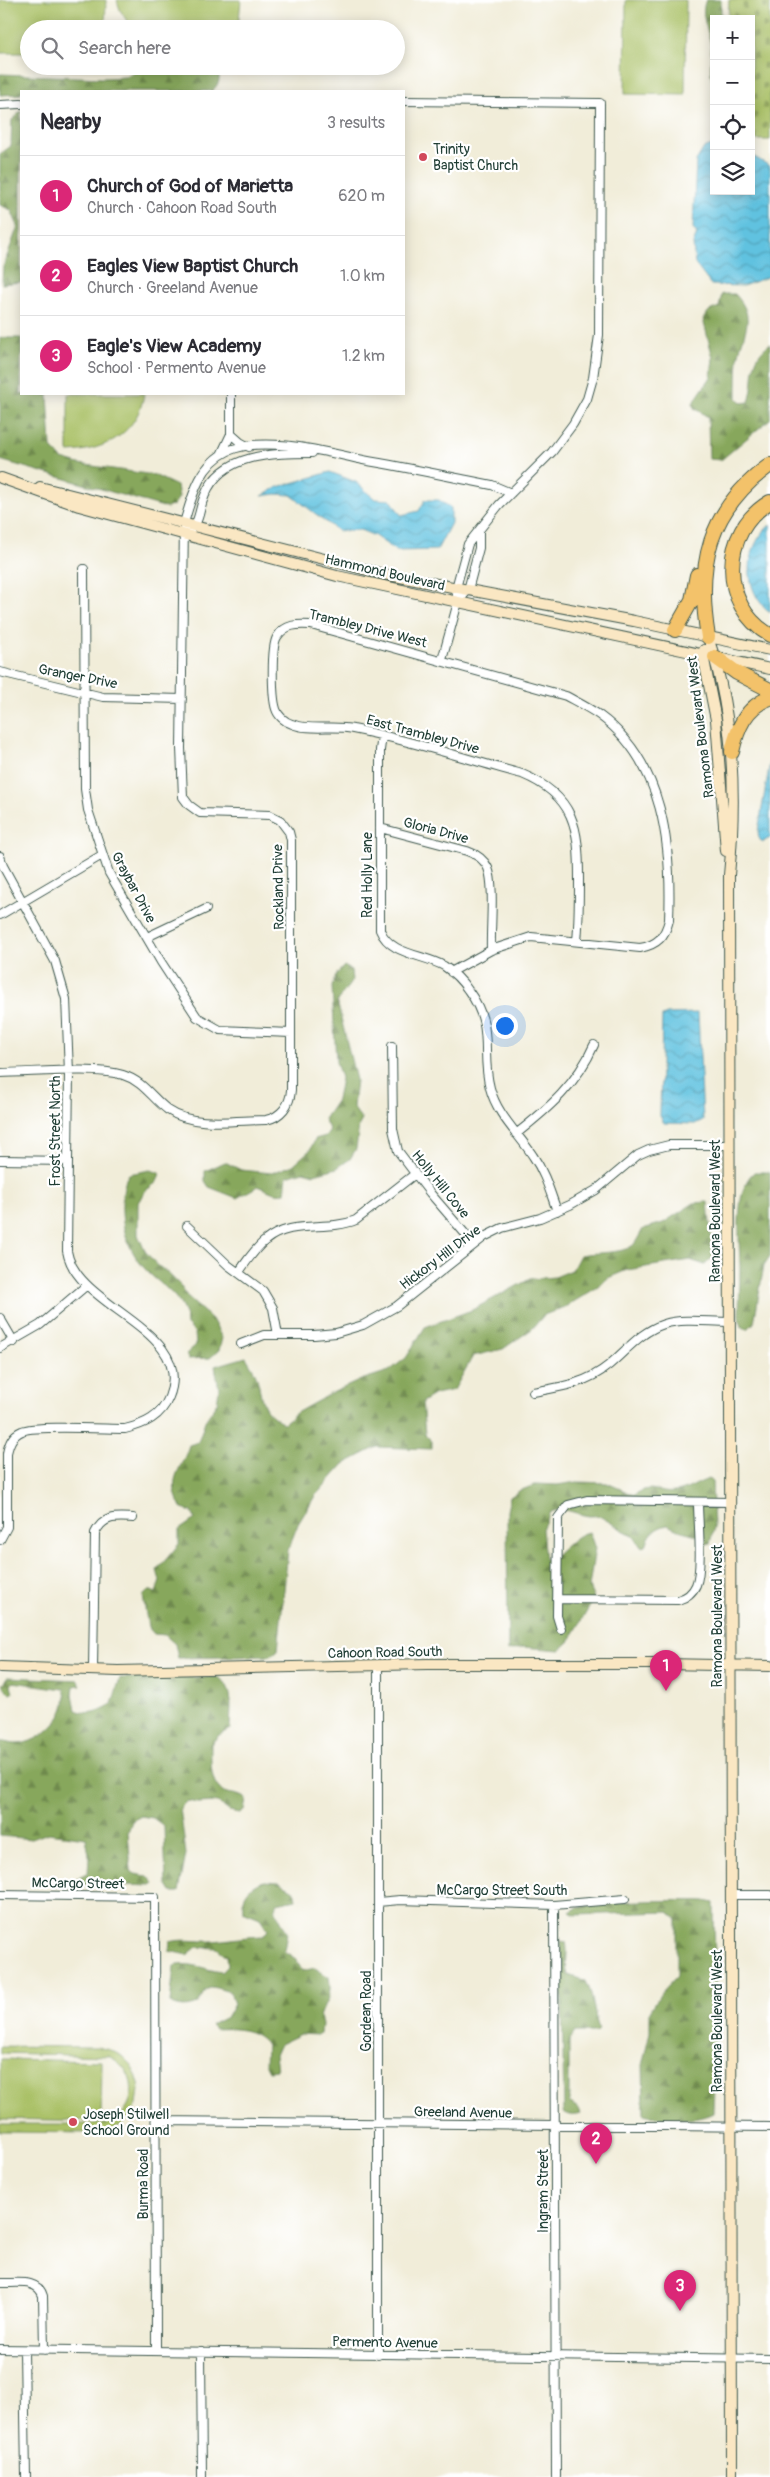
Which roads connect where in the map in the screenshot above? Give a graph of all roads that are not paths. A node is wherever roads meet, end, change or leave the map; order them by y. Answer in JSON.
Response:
{"nodes":[{"id":1,"x":405,"y":100,"type":"edge"},
{"id":2,"x":20,"y":104,"type":"edge"},
{"id":3,"x":0,"y":105,"type":"edge"},
{"id":4,"x":231,"y":395,"type":"edge"},
{"id":5,"x":231,"y":434,"type":"junction"},
{"id":6,"x":249,"y":447,"type":"junction"},
{"id":7,"x":331,"y":453,"type":"junction"},
{"id":8,"x":220,"y":456,"type":"junction"},
{"id":9,"x":770,"y":465,"type":"edge"},
{"id":10,"x":0,"y":478,"type":"edge"},
{"id":11,"x":511,"y":493,"type":"junction"},
{"id":12,"x":770,"y":502,"type":"edge"},
{"id":13,"x":184,"y":523,"type":"junction"},
{"id":14,"x":196,"y":526,"type":"junction"},
{"id":15,"x":716,"y":527,"type":"junction"},
{"id":16,"x":479,"y":532,"type":"junction"},
{"id":17,"x":185,"y":535,"type":"junction"},
{"id":18,"x":84,"y":569,"type":"dead end"},
{"id":19,"x":456,"y":588,"type":"junction"},
{"id":20,"x":468,"y":590,"type":"junction"},
{"id":21,"x":458,"y":602,"type":"junction"},
{"id":22,"x":675,"y":630,"type":"junction"},
{"id":23,"x":770,"y":635,"type":"edge"},
{"id":24,"x":708,"y":637,"type":"junction"},
{"id":25,"x":770,"y":650,"type":"edge"},
{"id":26,"x":709,"y":656,"type":"junction"},
{"id":27,"x":442,"y":660,"type":"junction"},
{"id":28,"x":770,"y":669,"type":"edge"},
{"id":29,"x":0,"y":672,"type":"edge"},
{"id":30,"x":770,"y":690,"type":"edge"},
{"id":31,"x":84,"y":693,"type":"junction"},
{"id":32,"x":770,"y":698,"type":"edge"},
{"id":33,"x":182,"y":699,"type":"junction"},
{"id":34,"x":282,"y":717,"type":"joint"},
{"id":35,"x":382,"y":736,"type":"junction"},
{"id":36,"x":732,"y":752,"type":"junction"},
{"id":37,"x":380,"y":828,"type":"junction"},
{"id":38,"x":102,"y":855,"type":"junction"},
{"id":39,"x":0,"y":856,"type":"edge"},
{"id":40,"x":729,"y":875,"type":"junction"},
{"id":41,"x":22,"y":902,"type":"junction"},
{"id":42,"x":206,"y":909,"type":"dead end"},
{"id":43,"x":0,"y":915,"type":"edge"},
{"id":44,"x":147,"y":937,"type":"junction"},
{"id":45,"x":577,"y":940,"type":"junction"},
{"id":46,"x":491,"y":950,"type":"junction"},
{"id":47,"x":451,"y":972,"type":"junction"},
{"id":48,"x":291,"y":1033,"type":"junction"},
{"id":49,"x":594,"y":1045,"type":"dead end"},
{"id":50,"x":392,"y":1046,"type":"dead end"},
{"id":51,"x":69,"y":1072,"type":"junction"},
{"id":52,"x":0,"y":1073,"type":"edge"},
{"id":53,"x":516,"y":1134,"type":"junction"},
{"id":54,"x":729,"y":1145,"type":"junction"},
{"id":55,"x":0,"y":1160,"type":"edge"},
{"id":56,"x":68,"y":1161,"type":"junction"},
{"id":57,"x":415,"y":1174,"type":"junction"},
{"id":58,"x":557,"y":1211,"type":"junction"},
{"id":59,"x":187,"y":1226,"type":"dead end"},
{"id":60,"x":474,"y":1244,"type":"junction"},
{"id":61,"x":239,"y":1272,"type":"junction"},
{"id":62,"x":88,"y":1285,"type":"junction"},
{"id":63,"x":0,"y":1318,"type":"edge"},
{"id":64,"x":729,"y":1322,"type":"junction"},
{"id":65,"x":278,"y":1335,"type":"junction"},
{"id":66,"x":14,"y":1342,"type":"junction"},
{"id":67,"x":241,"y":1344,"type":"dead end"},
{"id":68,"x":0,"y":1348,"type":"edge"},
{"id":69,"x":534,"y":1392,"type":"dead end"},
{"id":70,"x":698,"y":1502,"type":"junction"},
{"id":71,"x":730,"y":1502,"type":"junction"},
{"id":72,"x":133,"y":1518,"type":"dead end"},
{"id":73,"x":0,"y":1540,"type":"edge"},
{"id":74,"x":557,"y":1599,"type":"junction"},
{"id":75,"x":561,"y":1629,"type":"dead end"},
{"id":76,"x":378,"y":1666,"type":"junction"},
{"id":77,"x":731,"y":1666,"type":"junction"},
{"id":78,"x":770,"y":1666,"type":"edge"},
{"id":79,"x":0,"y":1667,"type":"edge"},
{"id":80,"x":93,"y":1670,"type":"junction"},
{"id":81,"x":0,"y":1895,"type":"edge"},
{"id":82,"x":731,"y":1895,"type":"junction"},
{"id":83,"x":770,"y":1895,"type":"edge"},
{"id":84,"x":155,"y":1896,"type":"joint"},
{"id":85,"x":625,"y":1899,"type":"dead end"},
{"id":86,"x":378,"y":1902,"type":"junction"},
{"id":87,"x":554,"y":1905,"type":"junction"},
{"id":88,"x":156,"y":2120,"type":"junction"},
{"id":89,"x":379,"y":2123,"type":"junction"},
{"id":90,"x":554,"y":2125,"type":"junction"},
{"id":91,"x":731,"y":2126,"type":"junction"},
{"id":92,"x":770,"y":2127,"type":"edge"},
{"id":93,"x":0,"y":2284,"type":"edge"},
{"id":94,"x":0,"y":2349,"type":"edge"},
{"id":95,"x":24,"y":2350,"type":"junction"},
{"id":96,"x":44,"y":2350,"type":"junction"},
{"id":97,"x":156,"y":2351,"type":"junction"},
{"id":98,"x":201,"y":2351,"type":"junction"},
{"id":99,"x":378,"y":2355,"type":"junction"},
{"id":100,"x":556,"y":2357,"type":"junction"},
{"id":101,"x":732,"y":2358,"type":"junction"},
{"id":102,"x":770,"y":2358,"type":"edge"},
{"id":103,"x":26,"y":2477,"type":"edge"},
{"id":104,"x":202,"y":2477,"type":"edge"},
{"id":105,"x":556,"y":2477,"type":"edge"},
{"id":106,"x":732,"y":2477,"type":"edge"}],
"edges":[{"from":1,"to":11,"type":"street"},
{"from":2,"to":3,"type":"street"},
{"from":4,"to":5,"type":"street"},
{"from":5,"to":6,"type":"street"},
{"from":5,"to":8,"type":"street"},
{"from":6,"to":7,"type":"street"},
{"from":6,"to":8,"type":"street"},
{"from":7,"to":11,"type":"street"},
{"from":7,"to":14,"type":"street"},
{"from":8,"to":13,"type":"street"},
{"from":9,"to":15,"type":"highway"},
{"from":10,"to":13,"type":"street","name":"Hammond Boulevard"},
{"from":10,"to":17,"type":"street","name":"Hammond Boulevard"},
{"from":11,"to":16,"type":"street"},
{"from":12,"to":23,"type":"highway"},
{"from":13,"to":14,"type":"street","name":"Hammond Boulevard"},
{"from":13,"to":17,"type":"street","name":"Rockland Drive"},
{"from":14,"to":17,"type":"street"},
{"from":14,"to":19,"type":"street","name":"Hammond Boulevard"},
{"from":15,"to":22,"type":"highway"},
{"from":15,"to":24,"type":"highway"},
{"from":16,"to":19,"type":"street"},
{"from":16,"to":20,"type":"street"},
{"from":17,"to":21,"type":"street","name":"Hammond Boulevard"},
{"from":17,"to":33,"type":"street","name":"Rockland Drive"},
{"from":18,"to":31,"type":"street","name":"Graybar Drive"},
{"from":19,"to":20,"type":"street","name":"Hammond Boulevard"},
{"from":19,"to":21,"type":"street"},
{"from":20,"to":21,"type":"street"},
{"from":20,"to":22,"type":"street","name":"Hammond Boulevard"},
{"from":21,"to":26,"type":"street","name":"Hammond Boulevard"},
{"from":21,"to":27,"type":"street"},
{"from":22,"to":24,"type":"street","name":"Hammond Boulevard"},
{"from":24,"to":25,"type":"street","name":"Hammond Boulevard"},
{"from":24,"to":26,"type":"street","name":"Ramona Boulevard West"},
{"from":26,"to":28,"type":"street","name":"Hammond Boulevard"},
{"from":26,"to":30,"type":"highway"},
{"from":26,"to":36,"type":"street","name":"Ramona Boulevard West"},
{"from":26,"to":40,"type":"street","name":"Ramona Boulevard West"},
{"from":27,"to":34,"type":"street","name":"Trambley Drive West"},
{"from":27,"to":45,"type":"street","name":"Trambley Drive West"},
{"from":29,"to":31,"type":"street","name":"Granger Drive"},
{"from":31,"to":33,"type":"street","name":"Granger Drive"},
{"from":31,"to":38,"type":"street","name":"Graybar Drive"},
{"from":32,"to":36,"type":"highway"},
{"from":33,"to":48,"type":"street","name":"Rockland Drive"},
{"from":34,"to":35,"type":"street","name":"East Trambley Drive"},
{"from":35,"to":37,"type":"street","name":"Red Holly Lane"},
{"from":35,"to":45,"type":"street","name":"East Trambley Drive"},
{"from":36,"to":40,"type":"street","name":"Ramona Boulevard West"},
{"from":37,"to":46,"type":"street","name":"Gloria Drive"},
{"from":37,"to":47,"type":"street","name":"Red Holly Lane"},
{"from":38,"to":41,"type":"street"},
{"from":38,"to":44,"type":"street","name":"Graybar Drive"},
{"from":39,"to":41,"type":"street","name":"Frost Street North"},
{"from":40,"to":54,"type":"street","name":"Ramona Boulevard West"},
{"from":41,"to":43,"type":"street"},
{"from":41,"to":51,"type":"street","name":"Frost Street North"},
{"from":42,"to":44,"type":"street"},
{"from":44,"to":48,"type":"street","name":"Graybar Drive"},
{"from":45,"to":46,"type":"street"},
{"from":46,"to":47,"type":"street"},
{"from":47,"to":53,"type":"street","name":"Red Holly Lane"},
{"from":48,"to":51,"type":"street","name":"Rockland Drive"},
{"from":49,"to":53,"type":"street"},
{"from":50,"to":57,"type":"street","name":"Holly Hill Cove"},
{"from":51,"to":52,"type":"street"},
{"from":51,"to":56,"type":"street","name":"Frost Street North"},
{"from":53,"to":58,"type":"street","name":"Red Holly Lane"},
{"from":54,"to":58,"type":"street","name":"Hickory Hill Drive"},
{"from":54,"to":64,"type":"street","name":"Ramona Boulevard West"},
{"from":55,"to":56,"type":"street"},
{"from":56,"to":62,"type":"street","name":"Frost Street North"},
{"from":57,"to":60,"type":"street","name":"Holly Hill Cove"},
{"from":57,"to":61,"type":"street"},
{"from":58,"to":60,"type":"street","name":"Hickory Hill Drive"},
{"from":59,"to":61,"type":"street"},
{"from":60,"to":65,"type":"street","name":"Hickory Hill Drive"},
{"from":61,"to":65,"type":"street"},
{"from":62,"to":66,"type":"street"},
{"from":62,"to":73,"type":"street","name":"Frost Street North"},
{"from":63,"to":66,"type":"street"},
{"from":64,"to":69,"type":"street"},
{"from":64,"to":71,"type":"street","name":"Ramona Boulevard West"},
{"from":65,"to":67,"type":"street","name":"Hickory Hill Drive"},
{"from":66,"to":68,"type":"street"},
{"from":70,"to":71,"type":"street"},
{"from":70,"to":74,"type":"street"},
{"from":70,"to":74,"type":"street"},
{"from":71,"to":77,"type":"street","name":"Ramona Boulevard West"},
{"from":72,"to":80,"type":"street"},
{"from":74,"to":75,"type":"street"},
{"from":76,"to":77,"type":"street","name":"Cahoon Road South"},
{"from":76,"to":80,"type":"street","name":"Cahoon Road South"},
{"from":76,"to":86,"type":"street","name":"Gordean Road"},
{"from":77,"to":78,"type":"street","name":"Cahoon Road South"},
{"from":77,"to":82,"type":"street","name":"Ramona Boulevard West"},
{"from":79,"to":80,"type":"street","name":"Cahoon Road South"},
{"from":81,"to":84,"type":"street","name":"McCargo Street"},
{"from":82,"to":83,"type":"street"},
{"from":82,"to":91,"type":"street","name":"Ramona Boulevard West"},
{"from":84,"to":88,"type":"street","name":"Burma Road"},
{"from":85,"to":87,"type":"street","name":"McCargo Street South"},
{"from":86,"to":87,"type":"street","name":"McCargo Street South"},
{"from":86,"to":89,"type":"street","name":"Gordean Road"},
{"from":87,"to":90,"type":"street","name":"Ingram Street"},
{"from":88,"to":89,"type":"street","name":"Greeland Avenue"},
{"from":88,"to":97,"type":"street","name":"Burma Road"},
{"from":89,"to":90,"type":"street","name":"Greeland Avenue"},
{"from":89,"to":99,"type":"street","name":"Gordean Road"},
{"from":90,"to":91,"type":"street","name":"Greeland Avenue"},
{"from":90,"to":100,"type":"street","name":"Ingram Street"},
{"from":91,"to":92,"type":"street","name":"Greeland Avenue"},
{"from":91,"to":101,"type":"street","name":"Ramona Boulevard West"},
{"from":93,"to":96,"type":"street"},
{"from":94,"to":95,"type":"street","name":"Permento Avenue"},
{"from":95,"to":96,"type":"street","name":"Permento Avenue"},
{"from":95,"to":103,"type":"street"},
{"from":96,"to":97,"type":"street","name":"Permento Avenue"},
{"from":97,"to":98,"type":"street","name":"Permento Avenue"},
{"from":98,"to":99,"type":"street","name":"Permento Avenue"},
{"from":98,"to":104,"type":"street"},
{"from":99,"to":100,"type":"street","name":"Permento Avenue"},
{"from":100,"to":101,"type":"street","name":"Permento Avenue"},
{"from":100,"to":105,"type":"street","name":"Ingram Street"},
{"from":101,"to":102,"type":"street","name":"Permento Avenue"},
{"from":101,"to":106,"type":"street","name":"Ramona Boulevard West"}]}
